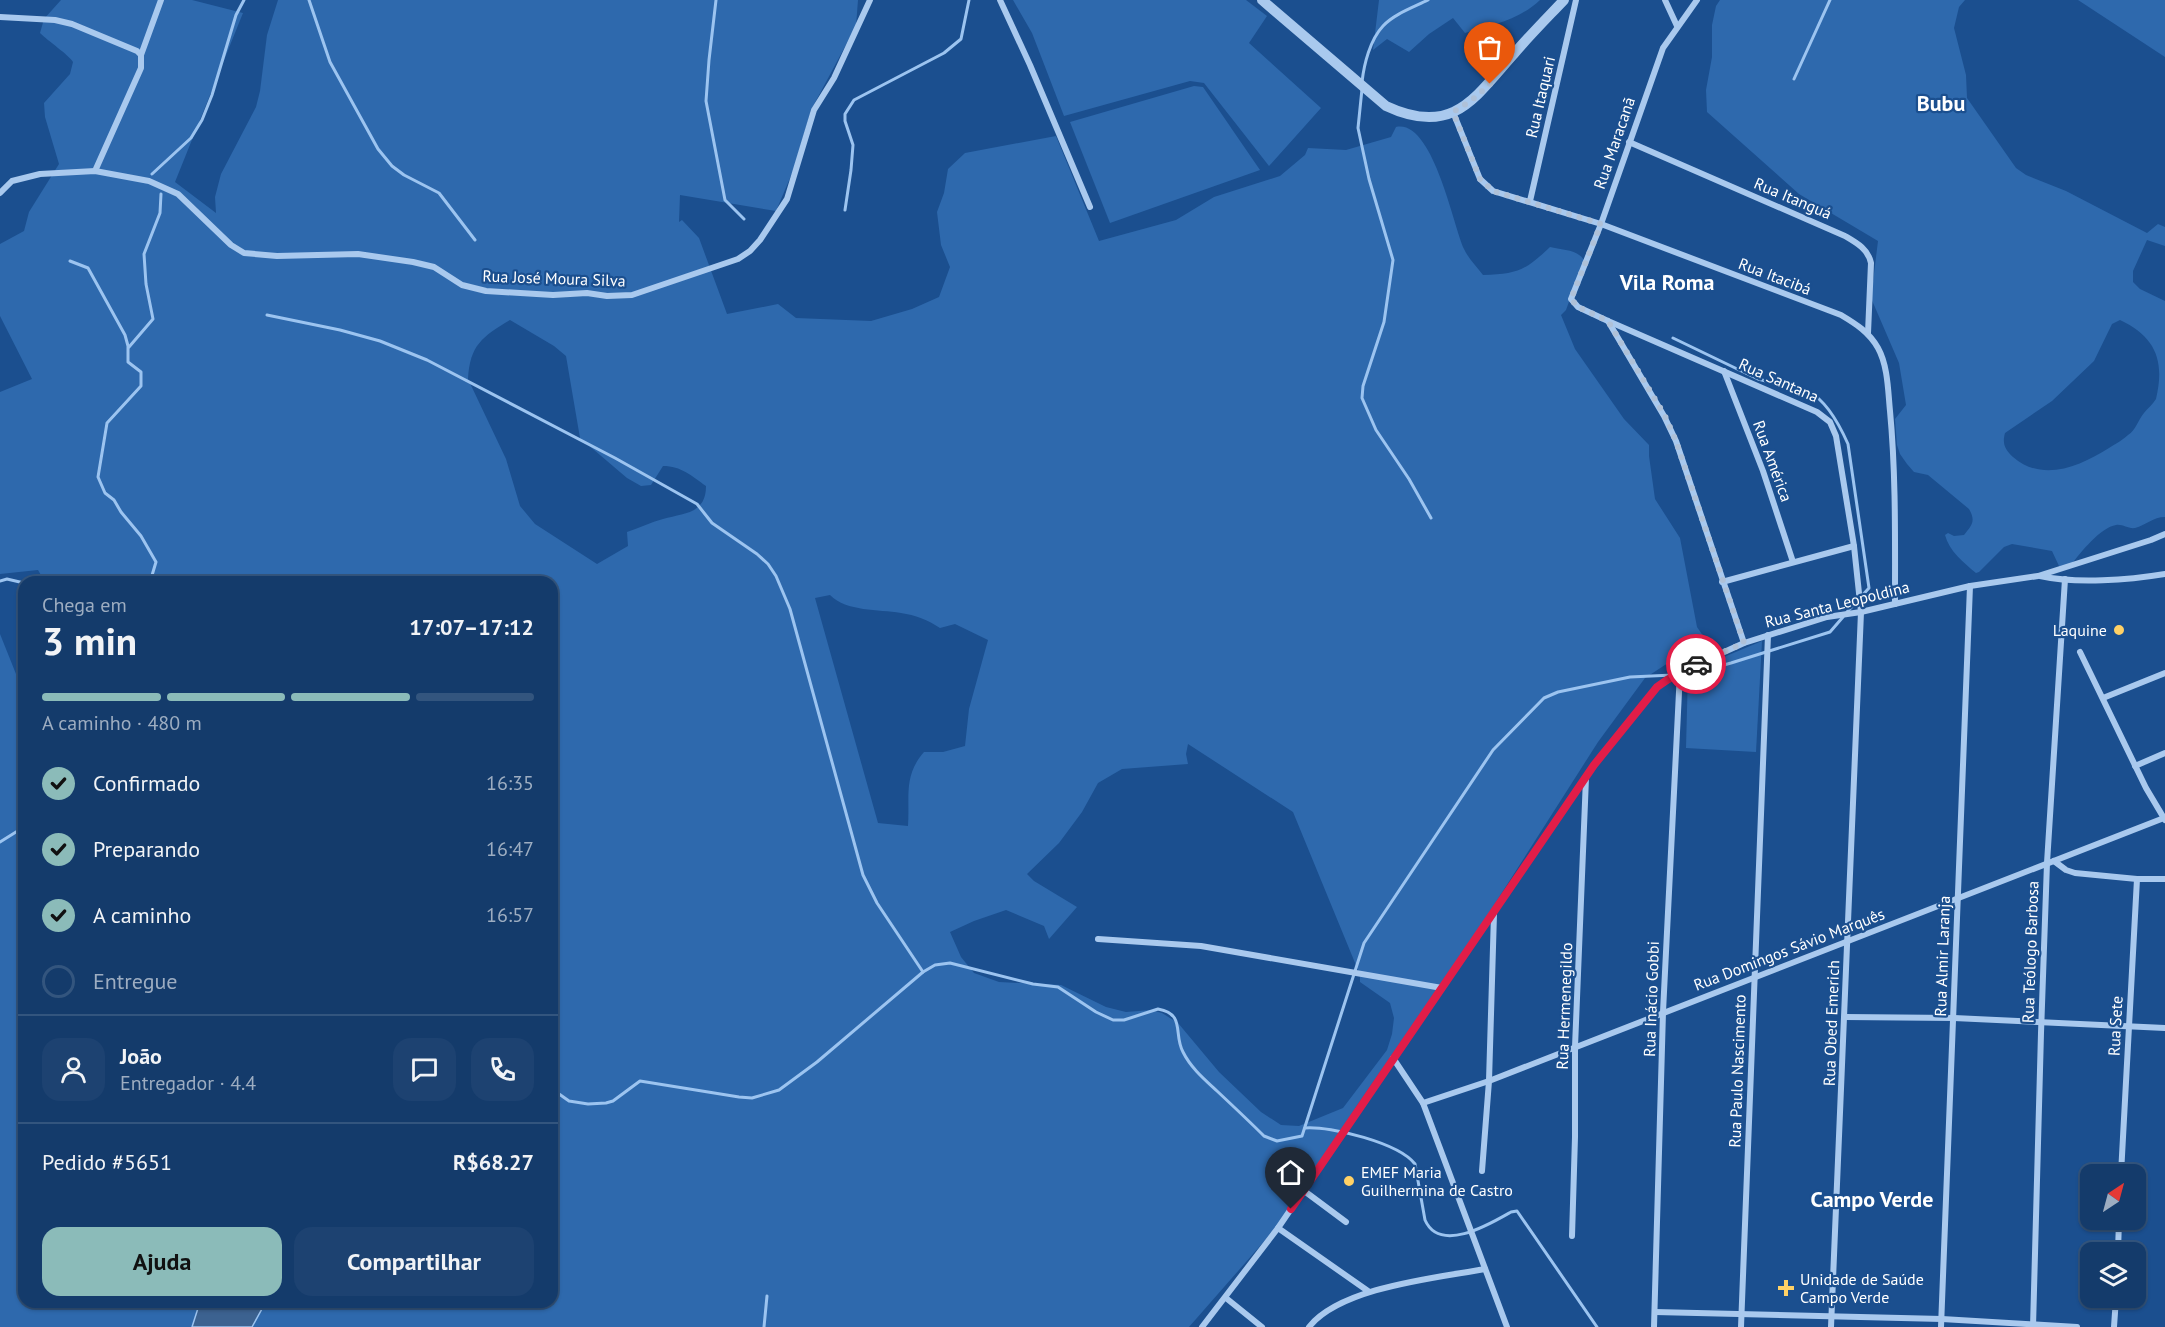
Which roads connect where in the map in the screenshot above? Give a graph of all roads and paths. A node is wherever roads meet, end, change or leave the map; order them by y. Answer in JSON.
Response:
{"nodes":[{"id":1,"x":161,"y":0,"type":"edge"},
{"id":2,"x":870,"y":0,"type":"edge"},
{"id":3,"x":1000,"y":0,"type":"edge"},
{"id":4,"x":1262,"y":0,"type":"edge"},
{"id":5,"x":1563,"y":0,"type":"edge"},
{"id":6,"x":1576,"y":0,"type":"edge"},
{"id":7,"x":1665,"y":0,"type":"edge"},
{"id":8,"x":1697,"y":0,"type":"edge"},
{"id":9,"x":0,"y":16,"type":"edge"},
{"id":10,"x":1677,"y":26,"type":"junction"},
{"id":11,"x":141,"y":55,"type":"junction"},
{"id":12,"x":1453,"y":112,"type":"junction"},
{"id":13,"x":1629,"y":142,"type":"junction"},
{"id":14,"x":94,"y":171,"type":"junction"},
{"id":15,"x":0,"y":193,"type":"edge"},
{"id":16,"x":1530,"y":201,"type":"junction"},
{"id":17,"x":1090,"y":207,"type":"dead end"},
{"id":18,"x":1601,"y":224,"type":"junction"},
{"id":19,"x":1572,"y":302,"type":"joint"},
{"id":20,"x":1608,"y":321,"type":"junction"},
{"id":21,"x":1868,"y":333,"type":"junction"},
{"id":22,"x":1724,"y":370,"type":"junction"},
{"id":23,"x":2165,"y":534,"type":"edge"},
{"id":24,"x":1854,"y":546,"type":"junction"},
{"id":25,"x":1793,"y":562,"type":"junction"},
{"id":26,"x":2165,"y":574,"type":"edge"},
{"id":27,"x":2038,"y":576,"type":"junction"},
{"id":28,"x":2065,"y":579,"type":"junction"},
{"id":29,"x":1722,"y":582,"type":"junction"},
{"id":30,"x":1970,"y":586,"type":"junction"},
{"id":31,"x":1895,"y":604,"type":"junction"},
{"id":32,"x":1861,"y":612,"type":"junction"},
{"id":33,"x":1768,"y":636,"type":"junction"},
{"id":34,"x":1744,"y":643,"type":"junction"},
{"id":35,"x":2080,"y":652,"type":"dead end"},
{"id":36,"x":1680,"y":672,"type":"junction"},
{"id":37,"x":2165,"y":673,"type":"edge"},
{"id":38,"x":2103,"y":698,"type":"junction"},
{"id":39,"x":2165,"y":753,"type":"edge"},
{"id":40,"x":2135,"y":766,"type":"junction"},
{"id":41,"x":1586,"y":777,"type":"junction"},
{"id":42,"x":2164,"y":819,"type":"edge"},
{"id":43,"x":2051,"y":862,"type":"junction"},
{"id":44,"x":2137,"y":879,"type":"junction"},
{"id":45,"x":2165,"y":879,"type":"edge"},
{"id":46,"x":1958,"y":899,"type":"junction"},
{"id":47,"x":1494,"y":913,"type":"junction"},
{"id":48,"x":1098,"y":939,"type":"dead end"},
{"id":49,"x":1847,"y":941,"type":"junction"},
{"id":50,"x":1754,"y":977,"type":"junction"},
{"id":51,"x":1442,"y":988,"type":"junction"},
{"id":52,"x":1664,"y":1012,"type":"junction"},
{"id":53,"x":1845,"y":1017,"type":"junction"},
{"id":54,"x":1954,"y":1018,"type":"junction"},
{"id":55,"x":2041,"y":1021,"type":"junction"},
{"id":56,"x":2128,"y":1026,"type":"junction"},
{"id":57,"x":2165,"y":1028,"type":"edge"},
{"id":58,"x":1575,"y":1047,"type":"junction"},
{"id":59,"x":1393,"y":1058,"type":"junction"},
{"id":60,"x":1489,"y":1081,"type":"junction"},
{"id":61,"x":1423,"y":1103,"type":"junction"},
{"id":62,"x":2121,"y":1164,"type":"edge"},
{"id":63,"x":1482,"y":1171,"type":"dead end"},
{"id":64,"x":1303,"y":1190,"type":"junction"},
{"id":65,"x":1347,"y":1222,"type":"dead end"},
{"id":66,"x":1278,"y":1228,"type":"junction"},
{"id":67,"x":1572,"y":1236,"type":"dead end"},
{"id":68,"x":1485,"y":1269,"type":"junction"},
{"id":69,"x":1368,"y":1291,"type":"junction"},
{"id":70,"x":1226,"y":1298,"type":"junction"},
{"id":71,"x":2115,"y":1308,"type":"edge"},
{"id":72,"x":1655,"y":1312,"type":"junction"},
{"id":73,"x":1741,"y":1316,"type":"junction"},
{"id":74,"x":1830,"y":1317,"type":"junction"},
{"id":75,"x":1942,"y":1319,"type":"junction"},
{"id":76,"x":2033,"y":1326,"type":"edge"},
{"id":77,"x":1202,"y":1327,"type":"edge"},
{"id":78,"x":1262,"y":1327,"type":"edge"},
{"id":79,"x":1309,"y":1327,"type":"edge"},
{"id":80,"x":1507,"y":1327,"type":"edge"},
{"id":81,"x":1654,"y":1327,"type":"edge"},
{"id":82,"x":1741,"y":1327,"type":"edge"},
{"id":83,"x":1831,"y":1327,"type":"edge"},
{"id":84,"x":1941,"y":1327,"type":"edge"},
{"id":85,"x":2077,"y":1327,"type":"edge"},
{"id":86,"x":2114,"y":1327,"type":"edge"}],
"edges":[{"from":1,"to":11,"type":"street"},
{"from":2,"to":14,"type":"street","name":"Rua José Moura Silva"},
{"from":3,"to":17,"type":"street"},
{"from":4,"to":12,"type":"street"},
{"from":5,"to":12,"type":"street"},
{"from":6,"to":16,"type":"street","name":"Rua Itaquari"},
{"from":7,"to":10,"type":"street"},
{"from":8,"to":10,"type":"street","name":"Rua Maracanã"},
{"from":9,"to":11,"type":"street"},
{"from":10,"to":13,"type":"street","name":"Rua Maracanã"},
{"from":11,"to":14,"type":"street"},
{"from":12,"to":16,"type":"street","name":"Rua Itacibá"},
{"from":13,"to":18,"type":"street","name":"Rua Maracanã"},
{"from":13,"to":21,"type":"street","name":"Rua Itanguá"},
{"from":14,"to":15,"type":"street","name":"Rua José Moura Silva"},
{"from":16,"to":18,"type":"street","name":"Rua Itacibá"},
{"from":18,"to":19,"type":"street","name":"Rua Maracanã"},
{"from":18,"to":21,"type":"street","name":"Rua Itacibá"},
{"from":19,"to":20,"type":"street","name":"Rua Santana"},
{"from":20,"to":22,"type":"street","name":"Rua Santana"},
{"from":20,"to":29,"type":"street"},
{"from":21,"to":31,"type":"street","name":"Rua Itacibá"},
{"from":22,"to":24,"type":"street","name":"Rua Santana"},
{"from":22,"to":25,"type":"street","name":"Rua América"},
{"from":23,"to":27,"type":"street","name":"Rua Santa Leopoldina"},
{"from":24,"to":25,"type":"street"},
{"from":24,"to":32,"type":"street","name":"Rua Santana"},
{"from":25,"to":29,"type":"street"},
{"from":26,"to":28,"type":"street"},
{"from":27,"to":28,"type":"street"},
{"from":27,"to":30,"type":"street","name":"Rua Santa Leopoldina"},
{"from":28,"to":43,"type":"street","name":"Rua Teólogo Barbosa"},
{"from":29,"to":34,"type":"street"},
{"from":30,"to":31,"type":"street","name":"Rua Santa Leopoldina"},
{"from":30,"to":46,"type":"street","name":"Rua Almir Laranja"},
{"from":31,"to":32,"type":"street","name":"Rua Santa Leopoldina"},
{"from":32,"to":33,"type":"street","name":"Rua Santa Leopoldina"},
{"from":32,"to":49,"type":"street","name":"Rua Obed Emerich"},
{"from":33,"to":34,"type":"street","name":"Rua Santa Leopoldina"},
{"from":33,"to":50,"type":"street","name":"Rua Paulo Nascimento"},
{"from":34,"to":36,"type":"street","name":"Rua Santa Leopoldina"},
{"from":35,"to":38,"type":"street"},
{"from":36,"to":41,"type":"street","name":"Rua Santa Leopoldina"},
{"from":36,"to":52,"type":"street","name":"Rua Inácio Gobbi"},
{"from":37,"to":38,"type":"street"},
{"from":38,"to":40,"type":"street"},
{"from":39,"to":40,"type":"street"},
{"from":40,"to":42,"type":"street"},
{"from":41,"to":47,"type":"street","name":"Rua Santa Leopoldina"},
{"from":41,"to":58,"type":"street","name":"Rua Hermenegildo"},
{"from":42,"to":43,"type":"street","name":"Rua Domingos Sávio Marquês"},
{"from":43,"to":44,"type":"street"},
{"from":43,"to":46,"type":"street","name":"Rua Domingos Sávio Marquês"},
{"from":43,"to":55,"type":"street","name":"Rua Teólogo Barbosa"},
{"from":44,"to":45,"type":"street"},
{"from":44,"to":56,"type":"street","name":"Rua Sete"},
{"from":46,"to":49,"type":"street","name":"Rua Domingos Sávio Marquês"},
{"from":46,"to":54,"type":"street","name":"Rua Almir Laranja"},
{"from":47,"to":51,"type":"street","name":"Rua Santa Leopoldina"},
{"from":47,"to":60,"type":"street"},
{"from":48,"to":51,"type":"street"},
{"from":49,"to":50,"type":"street","name":"Rua Domingos Sávio Marquês"},
{"from":49,"to":53,"type":"street","name":"Rua Obed Emerich"},
{"from":50,"to":52,"type":"street","name":"Rua Domingos Sávio Marquês"},
{"from":50,"to":73,"type":"street","name":"Rua Paulo Nascimento"},
{"from":51,"to":59,"type":"street","name":"Rua Santa Leopoldina"},
{"from":52,"to":58,"type":"street","name":"Rua Domingos Sávio Marquês"},
{"from":52,"to":72,"type":"street","name":"Rua Inácio Gobbi"},
{"from":53,"to":54,"type":"street"},
{"from":53,"to":74,"type":"street","name":"Rua Obed Emerich"},
{"from":54,"to":55,"type":"street"},
{"from":54,"to":75,"type":"street","name":"Rua Almir Laranja"},
{"from":55,"to":56,"type":"street"},
{"from":55,"to":76,"type":"street","name":"Rua Teólogo Barbosa"},
{"from":56,"to":57,"type":"street"},
{"from":56,"to":62,"type":"street","name":"Rua Sete"},
{"from":58,"to":60,"type":"street","name":"Rua Domingos Sávio Marquês"},
{"from":58,"to":67,"type":"street","name":"Rua Hermenegildo"},
{"from":59,"to":61,"type":"street"},
{"from":59,"to":64,"type":"street","name":"Rua Santa Leopoldina"},
{"from":60,"to":61,"type":"street","name":"Rua Domingos Sávio Marquês"},
{"from":60,"to":63,"type":"street"},
{"from":61,"to":68,"type":"street"},
{"from":64,"to":65,"type":"street"},
{"from":64,"to":66,"type":"street","name":"Rua Santa Leopoldina"},
{"from":66,"to":69,"type":"street"},
{"from":66,"to":70,"type":"street","name":"Rua Santa Leopoldina"},
{"from":68,"to":69,"type":"street"},
{"from":68,"to":80,"type":"street"},
{"from":69,"to":79,"type":"street"},
{"from":70,"to":77,"type":"street","name":"Rua Santa Leopoldina"},
{"from":70,"to":78,"type":"street"},
{"from":71,"to":86,"type":"street"},
{"from":72,"to":73,"type":"street"},
{"from":72,"to":81,"type":"street","name":"Rua Inácio Gobbi"},
{"from":73,"to":74,"type":"street"},
{"from":73,"to":82,"type":"street","name":"Rua Paulo Nascimento"},
{"from":74,"to":75,"type":"street"},
{"from":74,"to":83,"type":"street","name":"Rua Obed Emerich"},
{"from":75,"to":76,"type":"street"},
{"from":75,"to":84,"type":"street","name":"Rua Almir Laranja"},
{"from":76,"to":85,"type":"street"}]}
